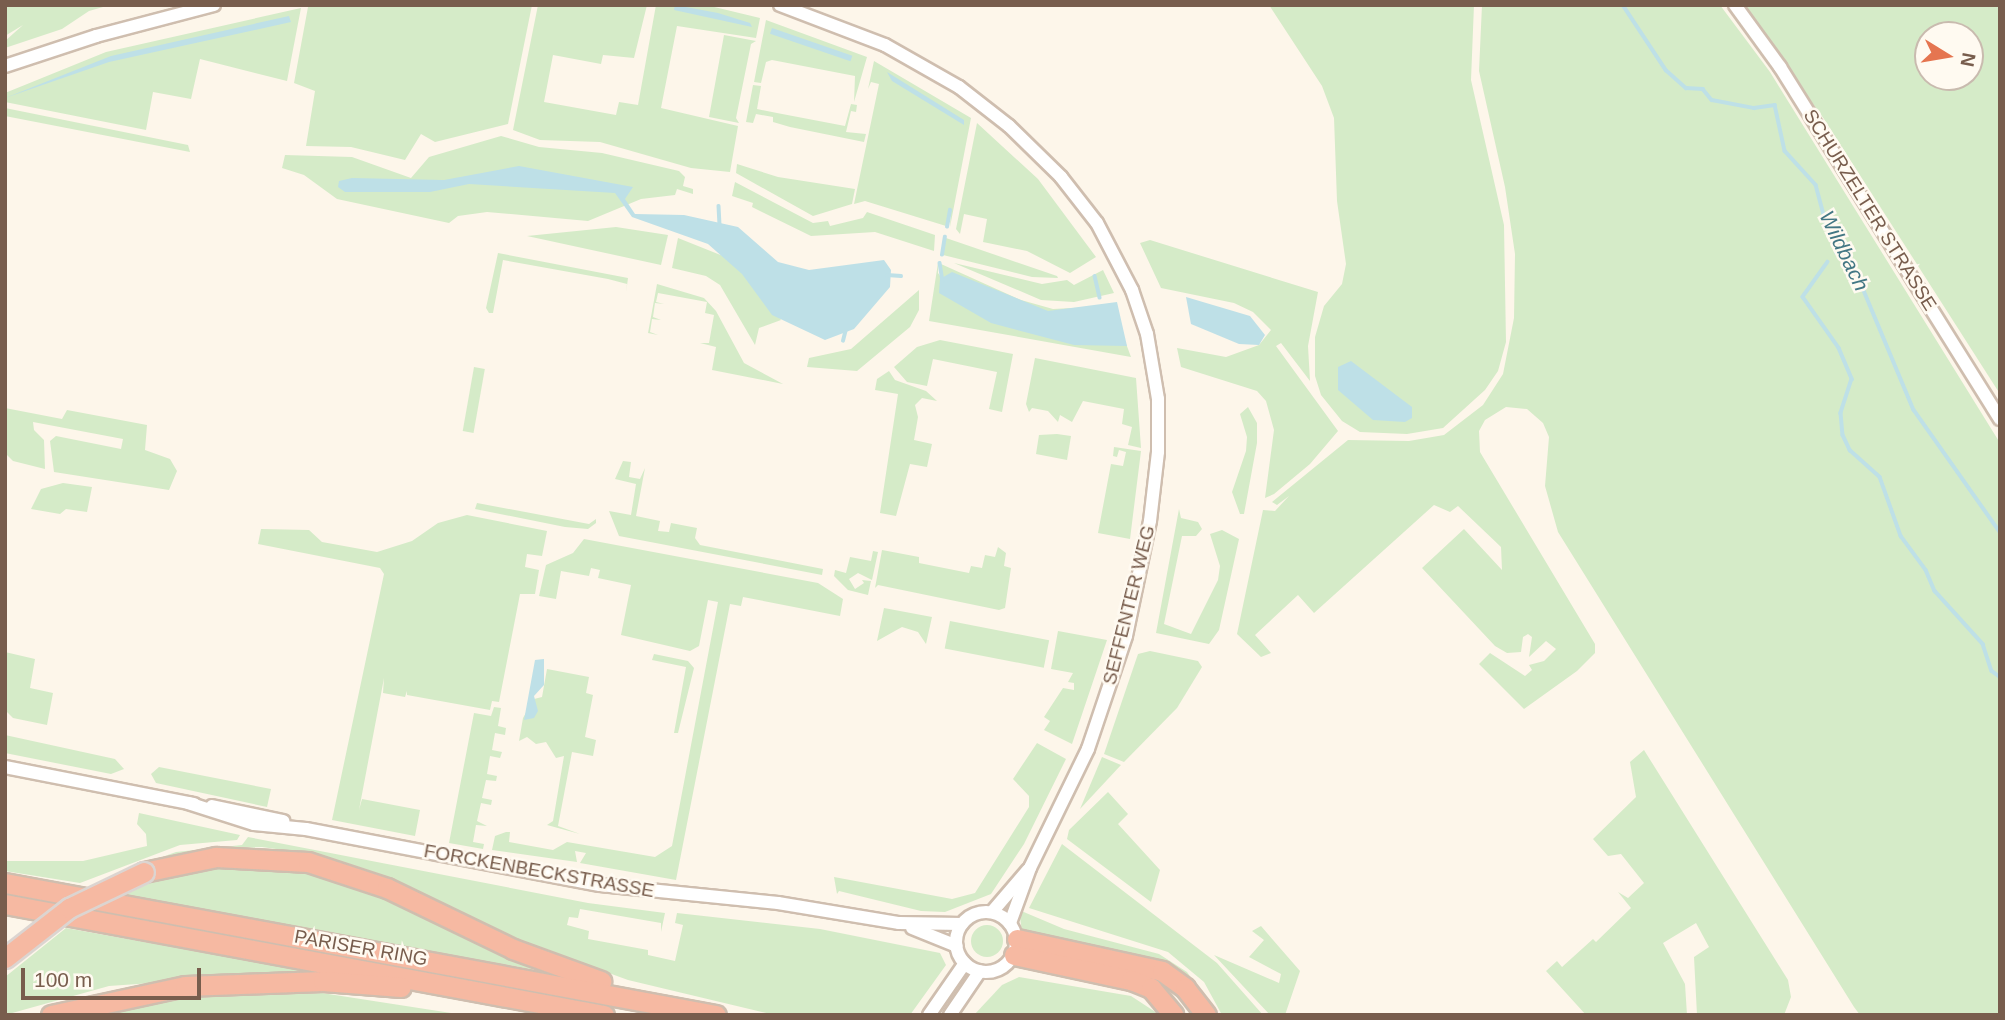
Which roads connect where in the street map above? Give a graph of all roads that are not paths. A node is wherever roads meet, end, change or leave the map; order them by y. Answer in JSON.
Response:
{"nodes":[{"id":1,"x":214,"y":5,"type":"edge"},
{"id":2,"x":780,"y":5,"type":"edge"},
{"id":3,"x":1735,"y":5,"type":"edge"},
{"id":4,"x":5,"y":66,"type":"edge"},
{"id":5,"x":2000,"y":419,"type":"edge"},
{"id":6,"x":5,"y":767,"type":"edge"},
{"id":7,"x":1030,"y":868,"type":"junction"},
{"id":8,"x":5,"y":883,"type":"edge"},
{"id":9,"x":5,"y":904,"type":"edge"},
{"id":10,"x":992,"y":912,"type":"junction"},
{"id":11,"x":899,"y":923,"type":"junction"},
{"id":12,"x":962,"y":925,"type":"junction"},
{"id":13,"x":1013,"y":939,"type":"junction"},
{"id":14,"x":957,"y":946,"type":"junction"},
{"id":15,"x":5,"y":958,"type":"edge"},
{"id":16,"x":965,"y":963,"type":"junction"},
{"id":17,"x":979,"y":971,"type":"junction"},
{"id":18,"x":544,"y":1002,"type":"junction"},
{"id":19,"x":668,"y":1003,"type":"junction"},
{"id":20,"x":51,"y":1015,"type":"edge"},
{"id":21,"x":604,"y":1015,"type":"edge"},
{"id":22,"x":716,"y":1015,"type":"edge"},
{"id":23,"x":929,"y":1015,"type":"edge"},
{"id":24,"x":950,"y":1015,"type":"edge"},
{"id":25,"x":1174,"y":1015,"type":"edge"},
{"id":26,"x":1206,"y":1015,"type":"edge"}],
"edges":[{"from":1,"to":4,"type":"street"},
{"from":2,"to":7,"type":"street","name":"SEFFENTER WEG"},
{"from":3,"to":5,"type":"street","name":"SCHURZELTER STRASSE"},
{"from":6,"to":11,"type":"street","name":"FORCKENBECKSTRASSE"},
{"from":7,"to":10,"type":"street","name":"SEFFENTER WEG"},
{"from":7,"to":13,"type":"street","name":"SEFFENTER WEG"},
{"from":8,"to":19,"type":"highway","name":"PARISER RING"},
{"from":9,"to":18,"type":"highway","name":"PARISER RING"},
{"from":10,"to":12,"type":"street"},
{"from":10,"to":13,"type":"street"},
{"from":11,"to":12,"type":"street","name":"FORCKENBECKSTRASSE"},
{"from":11,"to":14,"type":"street","name":"FORCKENBECKSTRASSE"},
{"from":12,"to":14,"type":"street"},
{"from":13,"to":17,"type":"street"},
{"from":13,"to":25,"type":"highway"},
{"from":13,"to":26,"type":"highway"},
{"from":14,"to":16,"type":"street"},
{"from":15,"to":19,"type":"highway","bridge":true},
{"from":16,"to":17,"type":"street"},
{"from":16,"to":23,"type":"street"},
{"from":17,"to":24,"type":"street"},
{"from":18,"to":20,"type":"highway"},
{"from":18,"to":21,"type":"highway","name":"PARISER RING"},
{"from":19,"to":22,"type":"highway","name":"PARISER RING"}]}
